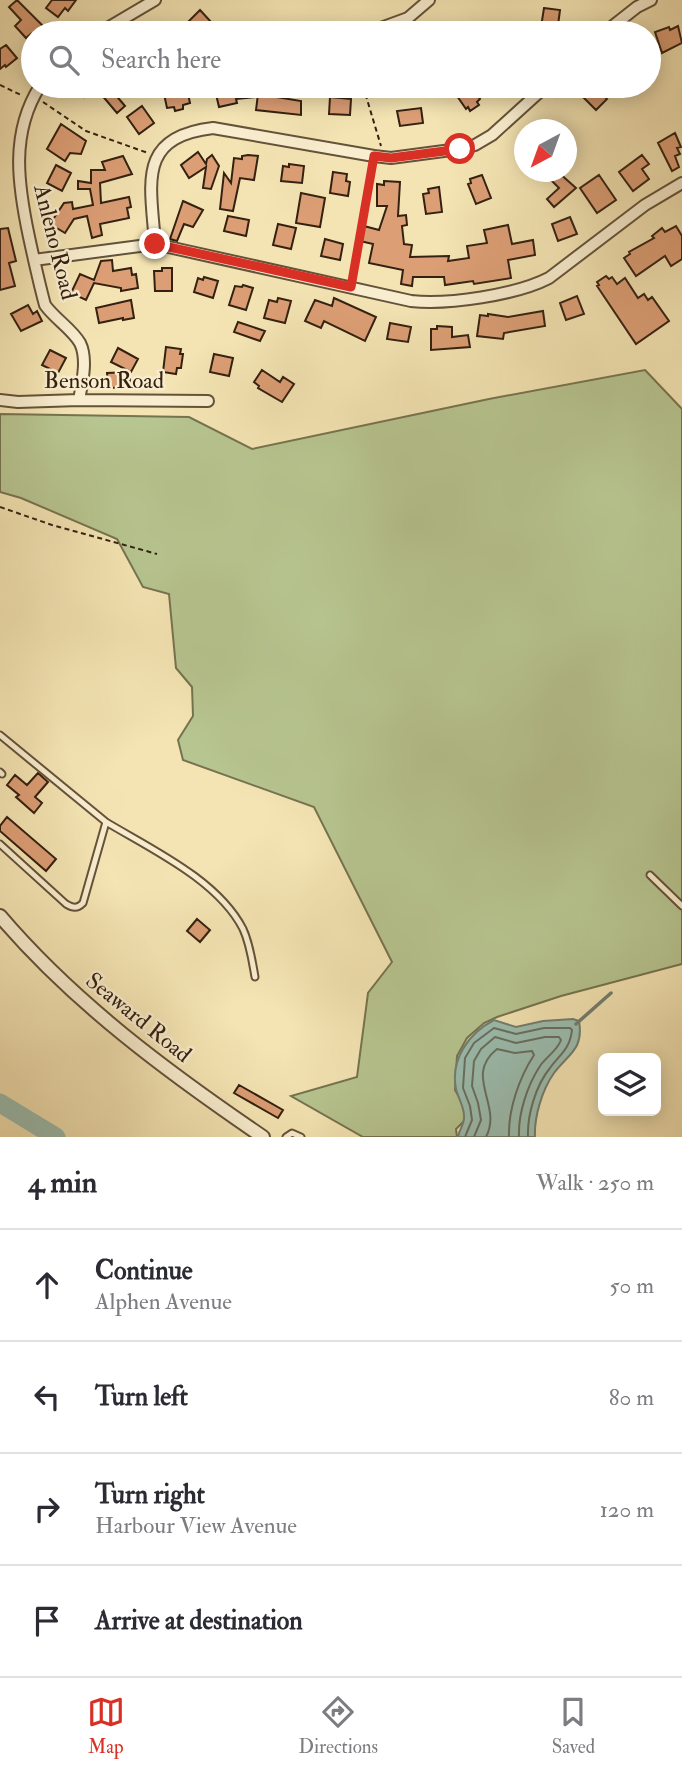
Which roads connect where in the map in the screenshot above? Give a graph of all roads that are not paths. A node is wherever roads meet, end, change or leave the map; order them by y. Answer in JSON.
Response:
{"nodes":[{"id":1,"x":155,"y":0,"type":"edge"},
{"id":2,"x":429,"y":0,"type":"edge"},
{"id":3,"x":651,"y":0,"type":"edge"},
{"id":4,"x":119,"y":21,"type":"edge"},
{"id":5,"x":400,"y":21,"type":"edge"},
{"id":6,"x":619,"y":21,"type":"edge"},
{"id":7,"x":32,"y":98,"type":"edge"},
{"id":8,"x":534,"y":98,"type":"edge"},
{"id":9,"x":682,"y":183,"type":"edge"},
{"id":10,"x":155,"y":244,"type":"junction"},
{"id":11,"x":34,"y":260,"type":"junction"},
{"id":12,"x":0,"y":400,"type":"edge"},
{"id":13,"x":79,"y":400,"type":"junction"},
{"id":14,"x":208,"y":401,"type":"dead end"},
{"id":15,"x":0,"y":735,"type":"edge"},
{"id":16,"x":106,"y":822,"type":"junction"},
{"id":17,"x":0,"y":844,"type":"edge"},
{"id":18,"x":650,"y":875,"type":"dead end"},
{"id":19,"x":682,"y":906,"type":"edge"},
{"id":20,"x":0,"y":916,"type":"edge"},
{"id":21,"x":255,"y":976,"type":"dead end"},
{"id":22,"x":263,"y":1137,"type":"edge"},
{"id":23,"x":286,"y":1137,"type":"edge"},
{"id":24,"x":301,"y":1137,"type":"edge"}],
"edges":[{"from":1,"to":4,"type":"street"},
{"from":2,"to":5,"type":"street"},
{"from":3,"to":6,"type":"street"},
{"from":7,"to":11,"type":"street","name":"Anleno Road"},
{"from":8,"to":10,"type":"street"},
{"from":9,"to":10,"type":"street"},
{"from":10,"to":11,"type":"street"},
{"from":11,"to":13,"type":"street","name":"Anleno Road"},
{"from":12,"to":13,"type":"street","name":"Benson Road"},
{"from":13,"to":14,"type":"street","name":"Benson Road"},
{"from":15,"to":16,"type":"lane"},
{"from":16,"to":17,"type":"lane"},
{"from":16,"to":21,"type":"lane"},
{"from":18,"to":19,"type":"lane"},
{"from":20,"to":22,"type":"street","name":"Seaward Road"},
{"from":23,"to":24,"type":"lane"}]}
